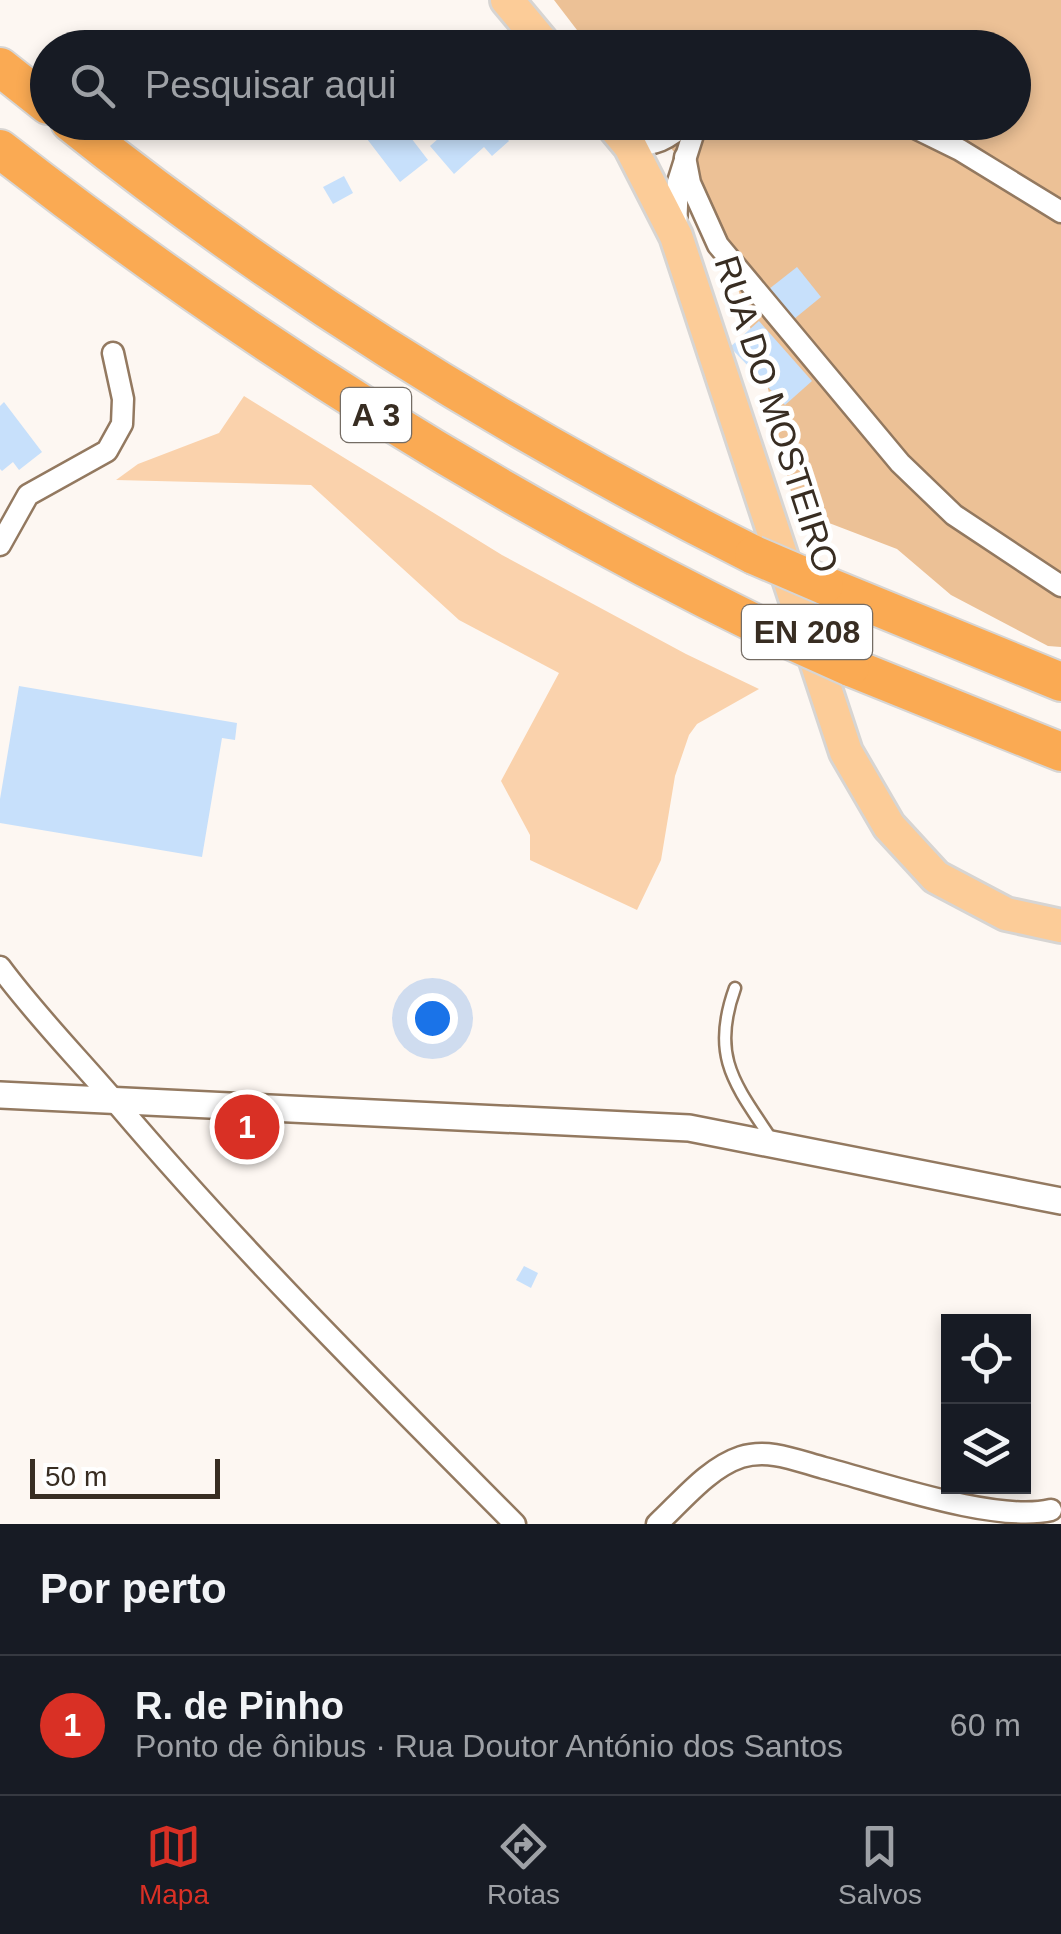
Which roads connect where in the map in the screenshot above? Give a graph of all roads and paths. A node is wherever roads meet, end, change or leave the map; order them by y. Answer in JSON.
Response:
{"nodes":[{"id":1,"x":507,"y":0,"type":"edge"},
{"id":2,"x":532,"y":30,"type":"edge"},
{"id":3,"x":0,"y":67,"type":"edge"},
{"id":4,"x":30,"y":91,"type":"edge"},
{"id":5,"x":94,"y":140,"type":"edge"},
{"id":6,"x":623,"y":140,"type":"edge"},
{"id":7,"x":636,"y":140,"type":"edge"},
{"id":8,"x":667,"y":140,"type":"edge"},
{"id":9,"x":690,"y":140,"type":"edge"},
{"id":10,"x":940,"y":140,"type":"edge"},
{"id":11,"x":0,"y":149,"type":"edge"},
{"id":12,"x":685,"y":157,"type":"junction"},
{"id":13,"x":1061,"y":212,"type":"edge"},
{"id":14,"x":676,"y":236,"type":"junction"},
{"id":15,"x":113,"y":353,"type":"dead end"},
{"id":16,"x":0,"y":545,"type":"edge"},
{"id":17,"x":1061,"y":586,"type":"edge"},
{"id":18,"x":1061,"y":682,"type":"edge"},
{"id":19,"x":1061,"y":752,"type":"edge"},
{"id":20,"x":1061,"y":926,"type":"edge"},
{"id":21,"x":0,"y":967,"type":"edge"},
{"id":22,"x":735,"y":988,"type":"dead end"},
{"id":23,"x":0,"y":1095,"type":"edge"},
{"id":24,"x":115,"y":1102,"type":"junction"},
{"id":25,"x":776,"y":1145,"type":"junction"},
{"id":26,"x":1061,"y":1201,"type":"edge"},
{"id":27,"x":1051,"y":1510,"type":"dead end"},
{"id":28,"x":515,"y":1524,"type":"edge"},
{"id":29,"x":657,"y":1524,"type":"edge"}],
"edges":[{"from":1,"to":2,"type":"main road"},
{"from":3,"to":4,"type":"highway"},
{"from":5,"to":18,"type":"highway","number":"A 3","bridge":true},
{"from":6,"to":14,"type":"main road","name":"RUA DO MOSTEIRO","number":"EN 208"},
{"from":7,"to":8,"type":"street"},
{"from":9,"to":12,"type":"street"},
{"from":10,"to":13,"type":"street"},
{"from":11,"to":19,"type":"highway","number":"A 3","bridge":true},
{"from":12,"to":14,"type":"street"},
{"from":12,"to":17,"type":"street"},
{"from":14,"to":20,"type":"main road","name":"RUA DO MOSTEIRO","number":"EN 208"},
{"from":15,"to":16,"type":"street"},
{"from":21,"to":24,"type":"street"},
{"from":22,"to":25,"type":"lane"},
{"from":23,"to":24,"type":"street"},
{"from":24,"to":25,"type":"street"},
{"from":24,"to":28,"type":"street"},
{"from":25,"to":26,"type":"street"},
{"from":27,"to":29,"type":"street"}]}
